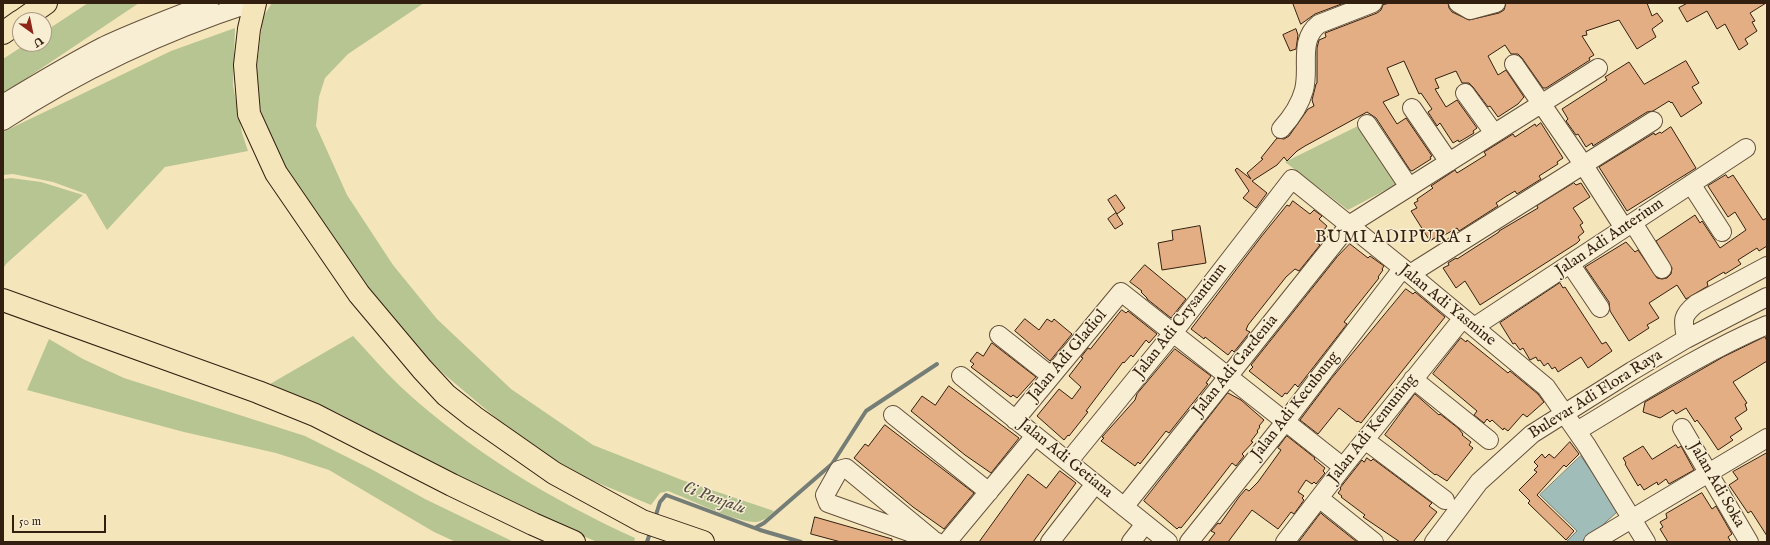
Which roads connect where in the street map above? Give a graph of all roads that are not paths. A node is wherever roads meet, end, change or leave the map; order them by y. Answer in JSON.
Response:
{"nodes":[{"id":1,"x":46,"y":3,"type":"edge"},
{"id":2,"x":209,"y":3,"type":"edge"},
{"id":3,"x":251,"y":3,"type":"edge"},
{"id":4,"x":255,"y":3,"type":"edge"},
{"id":5,"x":1373,"y":3,"type":"edge"},
{"id":6,"x":1458,"y":3,"type":"edge"},
{"id":7,"x":1496,"y":3,"type":"edge"},
{"id":8,"x":34,"y":12,"type":"edge"},
{"id":9,"x":12,"y":27,"type":"edge"},
{"id":10,"x":3,"y":33,"type":"edge"},
{"id":11,"x":1514,"y":64,"type":"dead end"},
{"id":12,"x":1598,"y":68,"type":"dead end"},
{"id":13,"x":1464,"y":93,"type":"dead end"},
{"id":14,"x":3,"y":104,"type":"edge"},
{"id":15,"x":1540,"y":104,"type":"junction"},
{"id":16,"x":1412,"y":108,"type":"dead end"},
{"id":17,"x":3,"y":121,"type":"edge"},
{"id":18,"x":1653,"y":121,"type":"dead end"},
{"id":19,"x":1367,"y":124,"type":"dead end"},
{"id":20,"x":1280,"y":129,"type":"dead end"},
{"id":21,"x":1494,"y":133,"type":"junction"},
{"id":22,"x":1746,"y":148,"type":"dead end"},
{"id":23,"x":1449,"y":162,"type":"junction"},
{"id":24,"x":1583,"y":164,"type":"junction"},
{"id":25,"x":1292,"y":179,"type":"joint"},
{"id":26,"x":1691,"y":184,"type":"junction"},
{"id":27,"x":1409,"y":187,"type":"junction"},
{"id":28,"x":1349,"y":225,"type":"junction"},
{"id":29,"x":1628,"y":226,"type":"junction"},
{"id":30,"x":1722,"y":232,"type":"dead end"},
{"id":31,"x":1571,"y":265,"type":"junction"},
{"id":32,"x":1767,"y":266,"type":"edge"},
{"id":33,"x":1662,"y":269,"type":"dead end"},
{"id":34,"x":1406,"y":271,"type":"junction"},
{"id":35,"x":1722,"y":290,"type":"junction"},
{"id":36,"x":1767,"y":297,"type":"edge"},
{"id":37,"x":3,"y":300,"type":"edge"},
{"id":38,"x":1600,"y":308,"type":"dead end"},
{"id":39,"x":1732,"y":315,"type":"junction"},
{"id":40,"x":1468,"y":322,"type":"junction"},
{"id":41,"x":1767,"y":324,"type":"edge"},
{"id":42,"x":1173,"y":333,"type":"junction"},
{"id":43,"x":999,"y":335,"type":"dead end"},
{"id":44,"x":1686,"y":339,"type":"junction"},
{"id":45,"x":961,"y":376,"type":"dead end"},
{"id":46,"x":1051,"y":376,"type":"junction"},
{"id":47,"x":1228,"y":377,"type":"junction"},
{"id":48,"x":1413,"y":379,"type":"junction"},
{"id":49,"x":1564,"y":413,"type":"junction"},
{"id":50,"x":893,"y":415,"type":"dead end"},
{"id":51,"x":1015,"y":420,"type":"junction"},
{"id":52,"x":1285,"y":422,"type":"junction"},
{"id":53,"x":1682,"y":428,"type":"dead end"},
{"id":54,"x":1577,"y":431,"type":"junction"},
{"id":55,"x":1035,"y":436,"type":"junction"},
{"id":56,"x":1767,"y":438,"type":"edge"},
{"id":57,"x":1365,"y":440,"type":"junction"},
{"id":58,"x":1489,"y":440,"type":"dead end"},
{"id":59,"x":1068,"y":462,"type":"junction"},
{"id":60,"x":1343,"y":467,"type":"junction"},
{"id":61,"x":1710,"y":473,"type":"junction"},
{"id":62,"x":1095,"y":484,"type":"junction"},
{"id":63,"x":989,"y":492,"type":"junction"},
{"id":64,"x":1319,"y":498,"type":"junction"},
{"id":65,"x":1445,"y":500,"type":"dead end"},
{"id":66,"x":1124,"y":507,"type":"junction"},
{"id":67,"x":1632,"y":519,"type":"junction"},
{"id":68,"x":1145,"y":524,"type":"junction"},
{"id":69,"x":939,"y":541,"type":"edge"},
{"id":70,"x":574,"y":542,"type":"edge"},
{"id":71,"x":703,"y":542,"type":"edge"},
{"id":72,"x":1050,"y":542,"type":"edge"},
{"id":73,"x":1131,"y":542,"type":"edge"},
{"id":74,"x":1168,"y":542,"type":"edge"},
{"id":75,"x":1189,"y":542,"type":"edge"},
{"id":76,"x":1285,"y":542,"type":"edge"},
{"id":77,"x":1374,"y":542,"type":"edge"},
{"id":78,"x":1434,"y":542,"type":"edge"},
{"id":79,"x":1593,"y":542,"type":"edge"},
{"id":80,"x":1646,"y":542,"type":"edge"},
{"id":81,"x":1749,"y":542,"type":"edge"}],
"edges":[{"from":1,"to":8,"type":"highway"},
{"from":2,"to":14,"type":"street"},
{"from":3,"to":17,"type":"street"},
{"from":4,"to":71,"type":"highway"},
{"from":5,"to":20,"type":"street"},
{"from":6,"to":7,"type":"street"},
{"from":9,"to":10,"type":"highway"},
{"from":11,"to":15,"type":"street"},
{"from":12,"to":15,"type":"street","name":"Jalan Adi Gardenia"},
{"from":13,"to":21,"type":"street"},
{"from":15,"to":21,"type":"street","name":"Jalan Adi Gardenia"},
{"from":15,"to":24,"type":"street"},
{"from":16,"to":23,"type":"street"},
{"from":18,"to":24,"type":"street"},
{"from":19,"to":27,"type":"street"},
{"from":21,"to":23,"type":"street","name":"Jalan Adi Gardenia"},
{"from":22,"to":26,"type":"street","name":"Jalan Adi Anterium"},
{"from":23,"to":27,"type":"street","name":"Jalan Adi Gardenia"},
{"from":24,"to":29,"type":"street"},
{"from":24,"to":34,"type":"street"},
{"from":25,"to":28,"type":"street","name":"Jalan Adi Yasmine"},
{"from":25,"to":42,"type":"street","name":"Jalan Adi Crysantium"},
{"from":26,"to":29,"type":"street","name":"Jalan Adi Anterium"},
{"from":26,"to":30,"type":"street"},
{"from":27,"to":28,"type":"street","name":"Jalan Adi Gardenia"},
{"from":28,"to":34,"type":"street","name":"Jalan Adi Yasmine"},
{"from":28,"to":47,"type":"street","name":"Jalan Adi Gardenia"},
{"from":29,"to":31,"type":"street","name":"Jalan Adi Anterium"},
{"from":29,"to":33,"type":"street"},
{"from":31,"to":38,"type":"street"},
{"from":31,"to":40,"type":"street","name":"Jalan Adi Anterium"},
{"from":32,"to":35,"type":"street"},
{"from":34,"to":40,"type":"street","name":"Jalan Adi Yasmine"},
{"from":34,"to":52,"type":"street","name":"Jalan Adi Kecubung"},
{"from":35,"to":39,"type":"street"},
{"from":35,"to":44,"type":"street"},
{"from":36,"to":39,"type":"street","name":"Bulevar Adi Flora Raya"},
{"from":37,"to":70,"type":"highway"},
{"from":39,"to":44,"type":"street","name":"Bulevar Adi Flora Raya"},
{"from":40,"to":48,"type":"street","name":"Jalan Adi Kemuning"},
{"from":40,"to":49,"type":"street","name":"Jalan Adi Yasmine"},
{"from":41,"to":54,"type":"street"},
{"from":42,"to":46,"type":"street","name":"Jalan Adi Gladiol"},
{"from":42,"to":47,"type":"street"},
{"from":42,"to":59,"type":"street","name":"Jalan Adi Crysantium"},
{"from":43,"to":46,"type":"street"},
{"from":44,"to":49,"type":"street","name":"Bulevar Adi Flora Raya"},
{"from":45,"to":51,"type":"street","name":"Jalan Adi Getiana"},
{"from":46,"to":51,"type":"street","name":"Jalan Adi Gladiol"},
{"from":47,"to":52,"type":"street"},
{"from":47,"to":66,"type":"street","name":"Jalan Adi Gardenia"},
{"from":48,"to":57,"type":"street","name":"Jalan Adi Kemuning"},
{"from":48,"to":58,"type":"street"},
{"from":49,"to":54,"type":"street","name":"Jalan Adi Yasmine"},
{"from":49,"to":78,"type":"street","name":"Bulevar Adi Flora Raya"},
{"from":50,"to":63,"type":"street"},
{"from":51,"to":55,"type":"street","name":"Jalan Adi Getiana"},
{"from":52,"to":60,"type":"street"},
{"from":52,"to":75,"type":"street","name":"Jalan Adi Kecubung"},
{"from":53,"to":61,"type":"street","name":"Jalan Adi Soka"},
{"from":54,"to":67,"type":"street","name":"Jalan Adi Yasmine"},
{"from":55,"to":59,"type":"street","name":"Jalan Adi Getiana"},
{"from":55,"to":63,"type":"street"},
{"from":56,"to":61,"type":"street"},
{"from":57,"to":60,"type":"street","name":"Jalan Adi Kemuning"},
{"from":57,"to":65,"type":"street"},
{"from":59,"to":62,"type":"street","name":"Jalan Adi Getiana"},
{"from":60,"to":64,"type":"street","name":"Jalan Adi Kemuning"},
{"from":61,"to":67,"type":"street"},
{"from":61,"to":81,"type":"street","name":"Jalan Adi Soka"},
{"from":62,"to":66,"type":"street","name":"Jalan Adi Getiana"},
{"from":62,"to":72,"type":"street"},
{"from":63,"to":69,"type":"street"},
{"from":64,"to":76,"type":"street","name":"Jalan Adi Kemuning"},
{"from":64,"to":77,"type":"street"},
{"from":66,"to":68,"type":"street","name":"Jalan Adi Getiana"},
{"from":67,"to":79,"type":"street"},
{"from":67,"to":80,"type":"street"},
{"from":68,"to":73,"type":"street"},
{"from":68,"to":74,"type":"street","name":"Jalan Adi Getiana"},
{"from":69,"to":69,"type":"street"}]}
